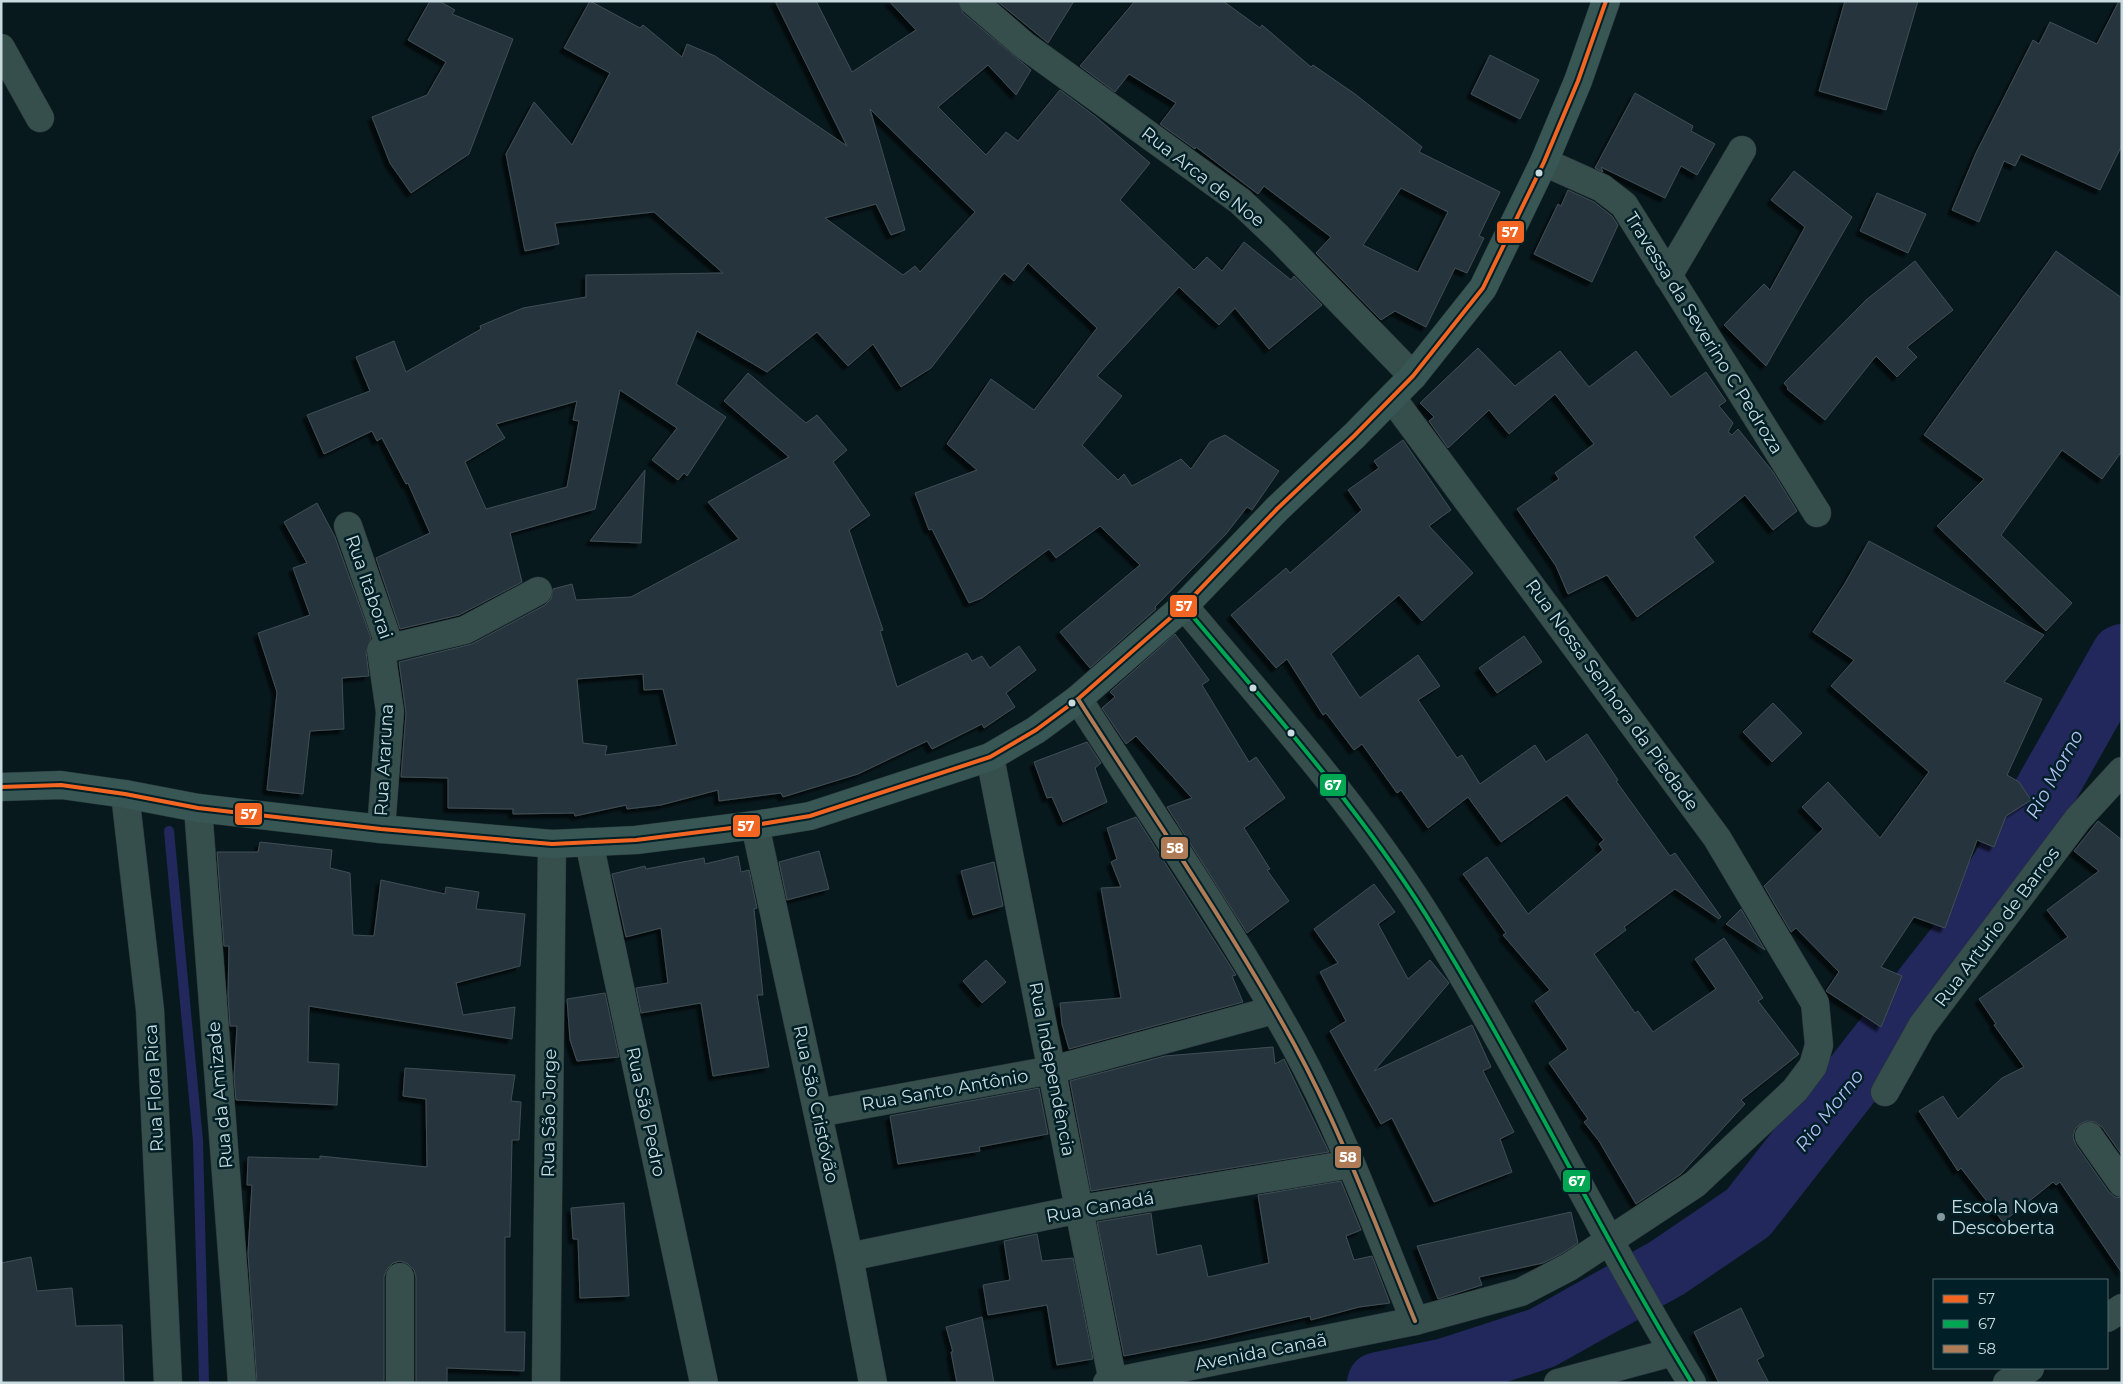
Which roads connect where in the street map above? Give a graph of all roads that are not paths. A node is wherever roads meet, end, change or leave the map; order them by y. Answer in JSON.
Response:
{"nodes":[{"id":1,"x":973,"y":1,"type":"edge"},
{"id":2,"x":1606,"y":1,"type":"edge"},
{"id":3,"x":1,"y":48,"type":"edge"},
{"id":4,"x":40,"y":118,"type":"dead end"},
{"id":5,"x":1742,"y":150,"type":"dead end"},
{"id":6,"x":1544,"y":162,"type":"junction"},
{"id":7,"x":1668,"y":276,"type":"junction"},
{"id":8,"x":1413,"y":376,"type":"junction"},
{"id":9,"x":1392,"y":398,"type":"junction"},
{"id":10,"x":1817,"y":513,"type":"dead end"},
{"id":11,"x":348,"y":526,"type":"dead end"},
{"id":12,"x":538,"y":591,"type":"dead end"},
{"id":13,"x":1184,"y":606,"type":"junction"},
{"id":14,"x":390,"y":647,"type":"junction"},
{"id":15,"x":1078,"y":699,"type":"junction"},
{"id":16,"x":990,"y":757,"type":"junction"},
{"id":17,"x":2122,"y":771,"type":"edge"},
{"id":18,"x":1,"y":787,"type":"edge"},
{"id":19,"x":125,"y":794,"type":"junction"},
{"id":20,"x":198,"y":808,"type":"junction"},
{"id":21,"x":755,"y":825,"type":"junction"},
{"id":22,"x":381,"y":829,"type":"junction"},
{"id":23,"x":589,"y":842,"type":"junction"},
{"id":24,"x":552,"y":844,"type":"junction"},
{"id":25,"x":1815,"y":1003,"type":"joint"},
{"id":26,"x":1274,"y":1010,"type":"junction"},
{"id":27,"x":1052,"y":1070,"type":"junction"},
{"id":28,"x":1885,"y":1092,"type":"dead end"},
{"id":29,"x":818,"y":1113,"type":"junction"},
{"id":30,"x":2089,"y":1136,"type":"dead end"},
{"id":31,"x":1351,"y":1164,"type":"junction"},
{"id":32,"x":2122,"y":1183,"type":"edge"},
{"id":33,"x":1080,"y":1210,"type":"junction"},
{"id":34,"x":1614,"y":1251,"type":"junction"},
{"id":35,"x":850,"y":1257,"type":"junction"},
{"id":36,"x":400,"y":1277,"type":"dead end"},
{"id":37,"x":2122,"y":1308,"type":"edge"},
{"id":38,"x":2108,"y":1317,"type":"edge"},
{"id":39,"x":1415,"y":1321,"type":"junction"},
{"id":40,"x":1670,"y":1347,"type":"junction"},
{"id":41,"x":2028,"y":1369,"type":"edge"},
{"id":42,"x":1110,"y":1382,"type":"edge"},
{"id":43,"x":168,"y":1383,"type":"edge"},
{"id":44,"x":242,"y":1383,"type":"edge"},
{"id":45,"x":400,"y":1383,"type":"edge"},
{"id":46,"x":546,"y":1383,"type":"edge"},
{"id":47,"x":704,"y":1383,"type":"edge"},
{"id":48,"x":873,"y":1383,"type":"edge"},
{"id":49,"x":1558,"y":1383,"type":"edge"},
{"id":50,"x":1692,"y":1383,"type":"edge"},
{"id":51,"x":2007,"y":1383,"type":"edge"}],
"edges":[{"from":1,"to":8,"type":"street","name":"Rua Arca de Noe"},
{"from":2,"to":6,"type":"main road"},
{"from":3,"to":4,"type":"street"},
{"from":5,"to":7,"type":"street"},
{"from":6,"to":7,"type":"street","name":"Travessa da Severino C Pedroza"},
{"from":6,"to":8,"type":"main road"},
{"from":7,"to":10,"type":"street","name":"Travessa da Severino C Pedroza"},
{"from":8,"to":9,"type":"main road"},
{"from":9,"to":13,"type":"main road"},
{"from":9,"to":25,"type":"street","name":"Rua Nossa Senhora da Piedade"},
{"from":11,"to":14,"type":"street","name":"Rua Itaborai"},
{"from":12,"to":14,"type":"street"},
{"from":13,"to":15,"type":"main road"},
{"from":13,"to":34,"type":"street"},
{"from":14,"to":22,"type":"street","name":"Rua Araruna"},
{"from":15,"to":16,"type":"main road"},
{"from":15,"to":26,"type":"street"},
{"from":16,"to":21,"type":"main road"},
{"from":16,"to":27,"type":"street","name":"Rua Independência"},
{"from":17,"to":28,"type":"street","name":"Rua Arturio de Barros"},
{"from":18,"to":19,"type":"main road"},
{"from":19,"to":20,"type":"main road"},
{"from":19,"to":43,"type":"street","name":"Rua Flora Rica"},
{"from":20,"to":22,"type":"main road"},
{"from":20,"to":44,"type":"street","name":"Rua da Amizade"},
{"from":21,"to":23,"type":"main road"},
{"from":21,"to":29,"type":"street","name":"Rua São Cristóvão"},
{"from":22,"to":24,"type":"main road"},
{"from":23,"to":24,"type":"main road"},
{"from":23,"to":47,"type":"street","name":"Rua São Pedro"},
{"from":24,"to":46,"type":"street","name":"Rua São Jorge"},
{"from":25,"to":34,"type":"street","name":"Avenida Canaã"},
{"from":26,"to":27,"type":"street","name":"Rua Santo Antônio"},
{"from":26,"to":31,"type":"street"},
{"from":27,"to":29,"type":"street","name":"Rua Santo Antônio"},
{"from":27,"to":33,"type":"street","name":"Rua Independência"},
{"from":29,"to":35,"type":"street","name":"Rua São Cristóvão"},
{"from":30,"to":32,"type":"street"},
{"from":31,"to":33,"type":"street","name":"Rua Canadá"},
{"from":31,"to":39,"type":"street"},
{"from":33,"to":35,"type":"street","name":"Rua Canadá"},
{"from":33,"to":42,"type":"street","name":"Rua Independência"},
{"from":34,"to":39,"type":"street","name":"Avenida Canaã"},
{"from":34,"to":40,"type":"street"},
{"from":35,"to":48,"type":"street","name":"Rua São Cristóvão"},
{"from":36,"to":45,"type":"street"},
{"from":37,"to":38,"type":"street"},
{"from":39,"to":42,"type":"street","name":"Avenida Canaã"},
{"from":40,"to":49,"type":"street"},
{"from":40,"to":50,"type":"street"},
{"from":41,"to":51,"type":"street"}]}
